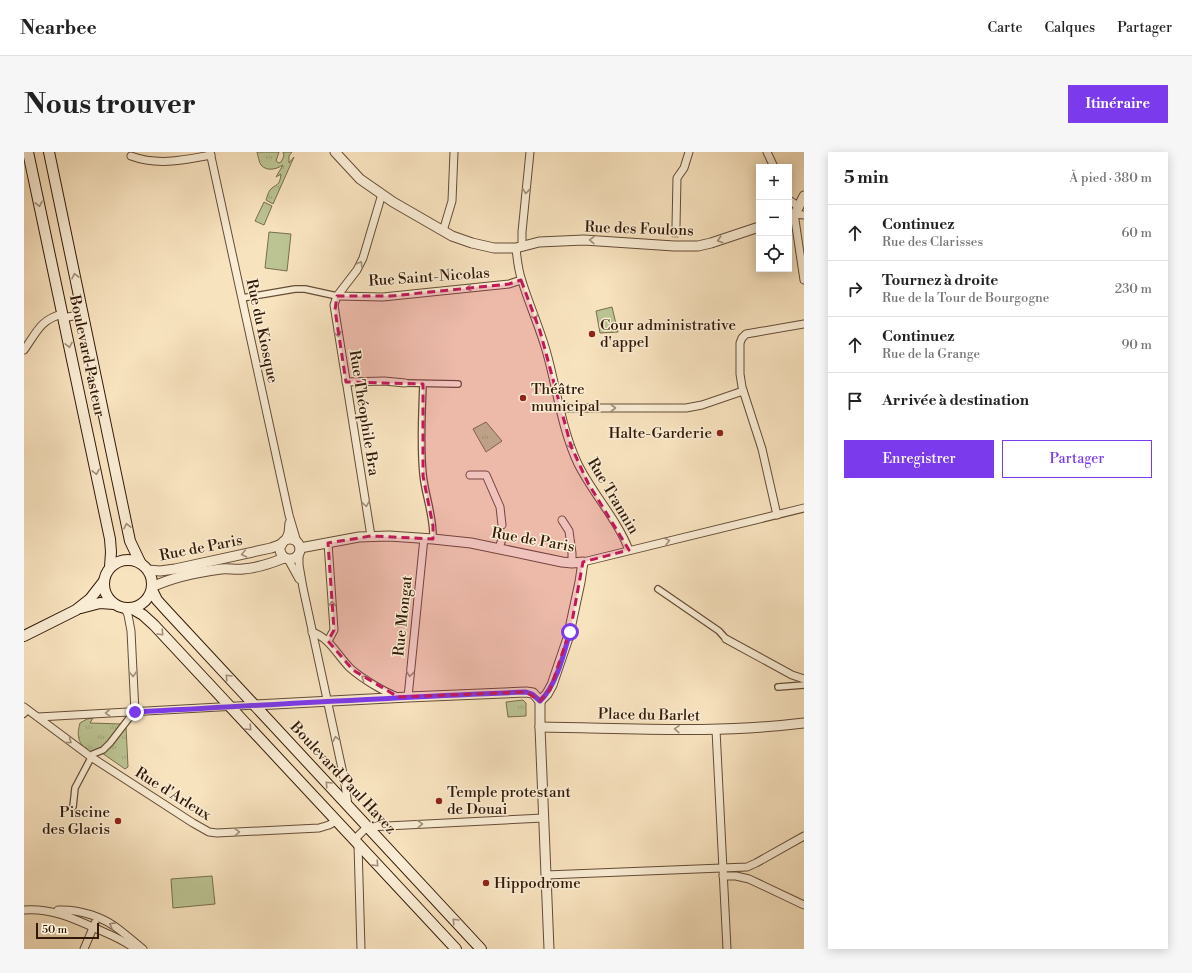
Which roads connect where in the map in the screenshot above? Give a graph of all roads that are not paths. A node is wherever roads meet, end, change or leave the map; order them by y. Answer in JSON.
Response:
{"nodes":[{"id":1,"x":28,"y":152,"type":"edge"},
{"id":2,"x":49,"y":152,"type":"edge"},
{"id":3,"x":334,"y":152,"type":"edge"},
{"id":4,"x":454,"y":152,"type":"edge"},
{"id":5,"x":530,"y":152,"type":"edge"},
{"id":6,"x":688,"y":152,"type":"edge"},
{"id":7,"x":767,"y":152,"type":"edge"},
{"id":8,"x":211,"y":153,"type":"edge"},
{"id":9,"x":131,"y":156,"type":"dead end"},
{"id":10,"x":773,"y":164,"type":"edge"},
{"id":11,"x":382,"y":194,"type":"junction"},
{"id":12,"x":804,"y":196,"type":"edge"},
{"id":13,"x":797,"y":213,"type":"edge"},
{"id":14,"x":676,"y":226,"type":"tunnel mouth"},
{"id":15,"x":756,"y":228,"type":"edge"},
{"id":16,"x":443,"y":231,"type":"junction"},
{"id":17,"x":519,"y":247,"type":"junction"},
{"id":18,"x":521,"y":280,"type":"junction"},
{"id":19,"x":804,"y":280,"type":"edge"},
{"id":20,"x":337,"y":296,"type":"junction"},
{"id":21,"x":242,"y":298,"type":"junction"},
{"id":22,"x":83,"y":314,"type":"junction"},
{"id":23,"x":63,"y":316,"type":"junction"},
{"id":24,"x":804,"y":324,"type":"edge"},
{"id":25,"x":24,"y":350,"type":"edge"},
{"id":26,"x":346,"y":382,"type":"junction"},
{"id":27,"x":405,"y":383,"type":"joint"},
{"id":28,"x":423,"y":384,"type":"junction"},
{"id":29,"x":458,"y":384,"type":"dead end"},
{"id":30,"x":743,"y":391,"type":"junction"},
{"id":31,"x":560,"y":408,"type":"junction"},
{"id":32,"x":470,"y":475,"type":"dead end"},
{"id":33,"x":804,"y":508,"type":"edge"},
{"id":34,"x":288,"y":515,"type":"junction"},
{"id":35,"x":777,"y":515,"type":"junction"},
{"id":36,"x":562,"y":520,"type":"dead end"},
{"id":37,"x":502,"y":525,"type":"dead end"},
{"id":38,"x":371,"y":536,"type":"junction"},
{"id":39,"x":503,"y":536,"type":"dead end"},
{"id":40,"x":429,"y":538,"type":"junction"},
{"id":41,"x":283,"y":543,"type":"junction"},
{"id":42,"x":328,"y":543,"type":"junction"},
{"id":43,"x":299,"y":548,"type":"junction"},
{"id":44,"x":499,"y":548,"type":"junction"},
{"id":45,"x":629,"y":550,"type":"junction"},
{"id":46,"x":286,"y":558,"type":"junction"},
{"id":47,"x":140,"y":562,"type":"junction"},
{"id":48,"x":583,"y":562,"type":"junction"},
{"id":49,"x":572,"y":563,"type":"junction"},
{"id":50,"x":110,"y":568,"type":"junction"},
{"id":51,"x":148,"y":570,"type":"junction"},
{"id":52,"x":104,"y":581,"type":"junction"},
{"id":53,"x":303,"y":588,"type":"junction"},
{"id":54,"x":152,"y":589,"type":"junction"},
{"id":55,"x":658,"y":589,"type":"dead end"},
{"id":56,"x":114,"y":604,"type":"junction"},
{"id":57,"x":128,"y":608,"type":"junction"},
{"id":58,"x":76,"y":610,"type":"junction"},
{"id":59,"x":42,"y":628,"type":"junction"},
{"id":60,"x":312,"y":632,"type":"junction"},
{"id":61,"x":24,"y":636,"type":"edge"},
{"id":62,"x":726,"y":639,"type":"joint"},
{"id":63,"x":328,"y":641,"type":"junction"},
{"id":64,"x":24,"y":644,"type":"edge"},
{"id":65,"x":804,"y":680,"type":"edge"},
{"id":66,"x":804,"y":685,"type":"edge"},
{"id":67,"x":778,"y":687,"type":"dead end"},
{"id":68,"x":398,"y":697,"type":"junction"},
{"id":69,"x":408,"y":697,"type":"junction"},
{"id":70,"x":540,"y":701,"type":"junction"},
{"id":71,"x":328,"y":702,"type":"junction"},
{"id":72,"x":254,"y":705,"type":"junction"},
{"id":73,"x":230,"y":706,"type":"junction"},
{"id":74,"x":25,"y":710,"type":"edge"},
{"id":75,"x":133,"y":712,"type":"junction"},
{"id":76,"x":38,"y":717,"type":"junction"},
{"id":77,"x":804,"y":723,"type":"edge"},
{"id":78,"x":540,"y":727,"type":"junction"},
{"id":79,"x":716,"y":730,"type":"junction"},
{"id":80,"x":91,"y":757,"type":"junction"},
{"id":81,"x":348,"y":805,"type":"junction"},
{"id":82,"x":73,"y":807,"type":"dead end"},
{"id":83,"x":543,"y":818,"type":"junction"},
{"id":84,"x":336,"y":821,"type":"junction"},
{"id":85,"x":367,"y":827,"type":"junction"},
{"id":86,"x":804,"y":836,"type":"edge"},
{"id":87,"x":356,"y":842,"type":"junction"},
{"id":88,"x":723,"y":867,"type":"junction"},
{"id":89,"x":546,"y":875,"type":"junction"},
{"id":90,"x":723,"y":876,"type":"junction"},
{"id":91,"x":804,"y":905,"type":"edge"},
{"id":92,"x":24,"y":910,"type":"edge"},
{"id":93,"x":48,"y":911,"type":"junction"},
{"id":94,"x":97,"y":918,"type":"junction"},
{"id":95,"x":94,"y":927,"type":"junction"},
{"id":96,"x":84,"y":949,"type":"edge"},
{"id":97,"x":135,"y":949,"type":"edge"},
{"id":98,"x":143,"y":949,"type":"edge"},
{"id":99,"x":361,"y":949,"type":"edge"},
{"id":100,"x":456,"y":949,"type":"edge"},
{"id":101,"x":482,"y":949,"type":"edge"},
{"id":102,"x":549,"y":949,"type":"edge"},
{"id":103,"x":727,"y":949,"type":"edge"}],
"edges":[{"from":1,"to":23,"type":"main road","name":"Boulevard Pasteur","one_way":true},
{"from":22,"to":2,"type":"main road","name":"Boulevard Pasteur","one_way":true},
{"from":3,"to":11,"type":"street","name":"Rue des Foulons"},
{"from":4,"to":16,"type":"street"},
{"from":5,"to":17,"type":"street","name":"Rue Trannin","one_way":true},
{"from":6,"to":14,"type":"street"},
{"from":7,"to":10,"type":"street"},
{"from":8,"to":9,"type":"street"},
{"from":8,"to":21,"type":"street","name":"Rue du Kiosque"},
{"from":11,"to":16,"type":"street","name":"Rue des Foulons"},
{"from":20,"to":11,"type":"street","one_way":true},
{"from":12,"to":13,"type":"street"},
{"from":13,"to":19,"type":"street"},
{"from":15,"to":17,"type":"street","name":"Rue des Foulons","one_way":true},
{"from":16,"to":17,"type":"street","name":"Rue des Foulons"},
{"from":17,"to":18,"type":"street","name":"Rue Trannin"},
{"from":18,"to":20,"type":"street","name":"Rue Saint-Nicolas","one_way":true},
{"from":18,"to":31,"type":"street","name":"Rue Trannin","one_way":true},
{"from":20,"to":21,"type":"street"},
{"from":20,"to":26,"type":"street","name":"Rue Théophile Bra","one_way":true},
{"from":21,"to":34,"type":"street","name":"Rue du Kiosque"},
{"from":22,"to":23,"type":"street"},
{"from":47,"to":22,"type":"main road","name":"Boulevard Pasteur","one_way":true},
{"from":23,"to":25,"type":"street"},
{"from":23,"to":50,"type":"main road","name":"Boulevard Pasteur","one_way":true},
{"from":24,"to":30,"type":"street"},
{"from":26,"to":27,"type":"street"},
{"from":26,"to":38,"type":"street","name":"Rue Théophile Bra","one_way":true},
{"from":27,"to":28,"type":"street"},
{"from":28,"to":29,"type":"street"},
{"from":28,"to":40,"type":"street"},
{"from":31,"to":30,"type":"street","one_way":true},
{"from":30,"to":35,"type":"street"},
{"from":31,"to":45,"type":"street","name":"Rue Trannin","one_way":true},
{"from":32,"to":37,"type":"street"},
{"from":33,"to":35,"type":"street","name":"Rue de Paris"},
{"from":34,"to":41,"type":"street","name":"Rue du Kiosque"},
{"from":34,"to":43,"type":"street","name":"Rue du Kiosque"},
{"from":45,"to":35,"type":"street","name":"Rue de Paris","one_way":true},
{"from":36,"to":49,"type":"street"},
{"from":38,"to":40,"type":"street","name":"Rue de Paris"},
{"from":38,"to":42,"type":"street","name":"Rue de Paris"},
{"from":39,"to":44,"type":"street"},
{"from":40,"to":44,"type":"street","name":"Rue de Paris"},
{"from":40,"to":69,"type":"street","name":"Rue Mongat","one_way":true},
{"from":41,"to":43,"type":"street"},
{"from":41,"to":46,"type":"street"},
{"from":41,"to":51,"type":"street","name":"Rue de Paris","one_way":true},
{"from":42,"to":43,"type":"street","name":"Rue de Paris"},
{"from":63,"to":42,"type":"street","one_way":true},
{"from":43,"to":46,"type":"street"},
{"from":43,"to":53,"type":"street","name":"Rue du Kiosque"},
{"from":44,"to":49,"type":"street","name":"Rue de Paris"},
{"from":45,"to":48,"type":"street","name":"Rue de Paris"},
{"from":46,"to":53,"type":"street"},
{"from":46,"to":54,"type":"street","name":"Rue de Paris"},
{"from":47,"to":50,"type":"main road"},
{"from":47,"to":51,"type":"main road"},
{"from":48,"to":49,"type":"street","name":"Rue de Paris"},
{"from":48,"to":70,"type":"street"},
{"from":50,"to":52,"type":"main road"},
{"from":51,"to":54,"type":"main road"},
{"from":52,"to":56,"type":"main road"},
{"from":52,"to":58,"type":"main road"},
{"from":53,"to":60,"type":"street","name":"Rue du Kiosque"},
{"from":54,"to":57,"type":"main road"},
{"from":72,"to":54,"type":"main road","name":"Boulevard Paul Hayez","one_way":true},
{"from":55,"to":62,"type":"street"},
{"from":56,"to":57,"type":"main road"},
{"from":56,"to":58,"type":"main road"},
{"from":57,"to":73,"type":"main road","one_way":true},
{"from":57,"to":75,"type":"street","one_way":true},
{"from":58,"to":59,"type":"main road"},
{"from":59,"to":61,"type":"main road"},
{"from":59,"to":64,"type":"main road"},
{"from":60,"to":63,"type":"street"},
{"from":60,"to":71,"type":"street","name":"Rue du Kiosque"},
{"from":62,"to":65,"type":"street"},
{"from":68,"to":63,"type":"street","one_way":true},
{"from":66,"to":67,"type":"street"},
{"from":68,"to":69,"type":"street"},
{"from":68,"to":71,"type":"street"},
{"from":69,"to":70,"type":"street"},
{"from":70,"to":78,"type":"street"},
{"from":71,"to":72,"type":"street"},
{"from":81,"to":71,"type":"street","name":"Rue du Kiosque","one_way":true},
{"from":72,"to":73,"type":"street"},
{"from":81,"to":72,"type":"main road","name":"Boulevard Paul Hayez","one_way":true},
{"from":73,"to":75,"type":"street"},
{"from":73,"to":84,"type":"main road","one_way":true},
{"from":74,"to":76,"type":"street","name":"Rue d'Arleux"},
{"from":75,"to":76,"type":"street","one_way":true},
{"from":75,"to":80,"type":"street"},
{"from":76,"to":80,"type":"street","name":"Rue d'Arleux","one_way":true},
{"from":77,"to":79,"type":"street"},
{"from":79,"to":78,"type":"street","name":"Place du Barlet","one_way":true},
{"from":78,"to":83,"type":"street"},
{"from":79,"to":88,"type":"street","name":"Place du Barlet"},
{"from":80,"to":82,"type":"street"},
{"from":80,"to":84,"type":"street","name":"Rue d'Arleux","one_way":true},
{"from":81,"to":85,"type":"main road","name":"Boulevard Paul Hayez"},
{"from":85,"to":83,"type":"street","one_way":true},
{"from":83,"to":89,"type":"street"},
{"from":84,"to":87,"type":"main road"},
{"from":85,"to":87,"type":"street"},
{"from":101,"to":85,"type":"main road","name":"Boulevard Paul Hayez","one_way":true},
{"from":86,"to":88,"type":"street"},
{"from":87,"to":99,"type":"street"},
{"from":87,"to":100,"type":"main road","one_way":true},
{"from":88,"to":89,"type":"street"},
{"from":88,"to":90,"type":"street","name":"Place du Barlet"},
{"from":89,"to":102,"type":"street"},
{"from":90,"to":91,"type":"street"},
{"from":90,"to":103,"type":"street","name":"Place du Barlet"},
{"from":92,"to":93,"type":"street"},
{"from":93,"to":94,"type":"street"},
{"from":93,"to":95,"type":"street"},
{"from":94,"to":95,"type":"street"},
{"from":98,"to":94,"type":"street","one_way":true},
{"from":95,"to":96,"type":"street"},
{"from":95,"to":97,"type":"street"}]}
